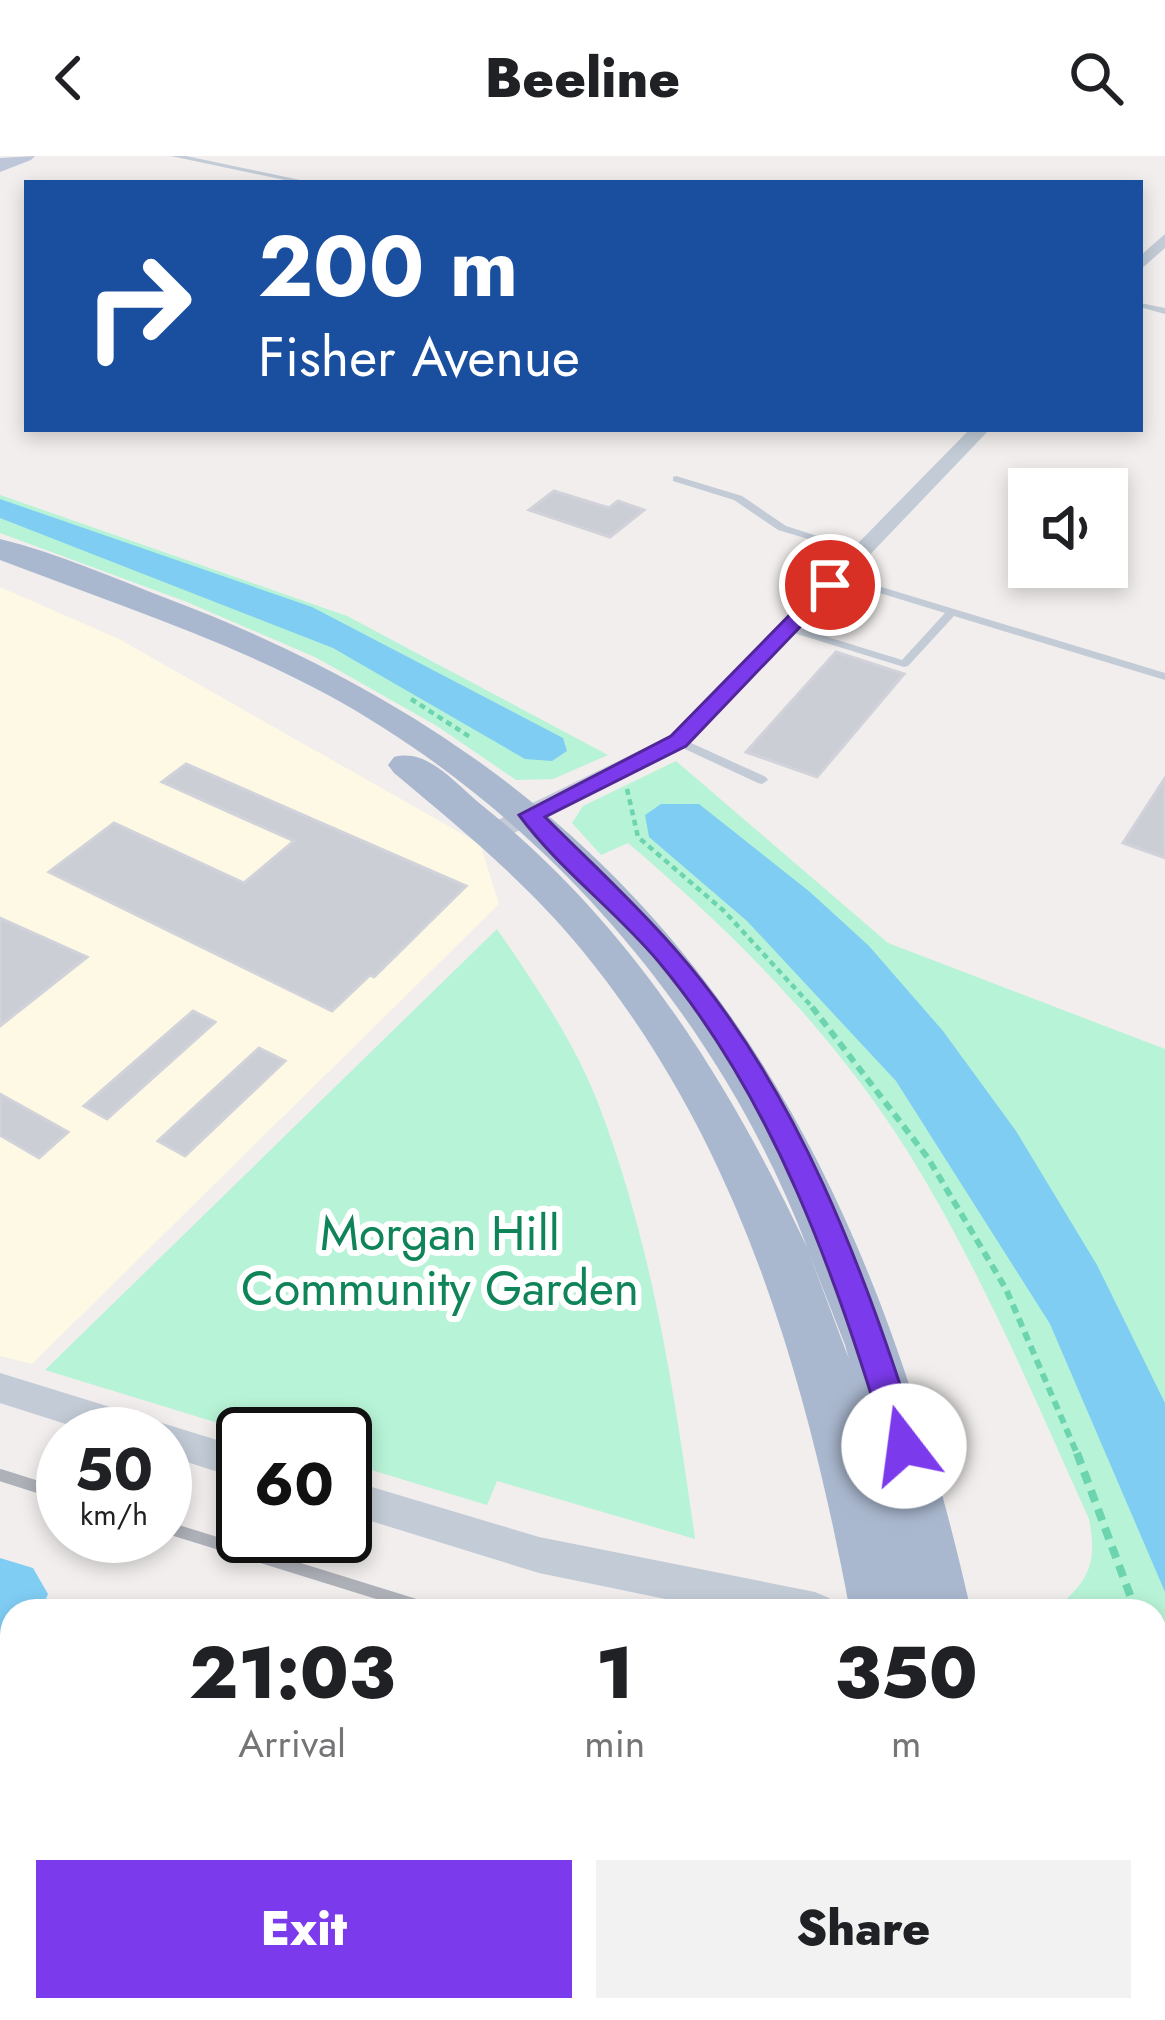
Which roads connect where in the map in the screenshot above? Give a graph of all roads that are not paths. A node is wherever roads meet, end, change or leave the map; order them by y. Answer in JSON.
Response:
{"nodes":[{"id":1,"x":24,"y":156,"type":"edge"},
{"id":2,"x":175,"y":156,"type":"edge"},
{"id":3,"x":0,"y":166,"type":"edge"},
{"id":4,"x":295,"y":180,"type":"edge"},
{"id":5,"x":1165,"y":239,"type":"edge"},
{"id":6,"x":1143,"y":262,"type":"edge"},
{"id":7,"x":978,"y":432,"type":"edge"},
{"id":8,"x":676,"y":479,"type":"dead end"},
{"id":9,"x":0,"y":549,"type":"edge"},
{"id":10,"x":862,"y":552,"type":"junction"},
{"id":11,"x":0,"y":575,"type":"edge"},
{"id":12,"x":838,"y":577,"type":"junction"},
{"id":13,"x":952,"y":612,"type":"junction"},
{"id":14,"x":788,"y":628,"type":"junction"},
{"id":15,"x":1165,"y":677,"type":"edge"},
{"id":16,"x":678,"y":741,"type":"junction"},
{"id":17,"x":762,"y":780,"type":"dead end"},
{"id":18,"x":512,"y":824,"type":"junction"},
{"id":19,"x":0,"y":1388,"type":"edge"},
{"id":20,"x":61,"y":1407,"type":"edge"},
{"id":21,"x":372,"y":1504,"type":"edge"},
{"id":22,"x":755,"y":1599,"type":"edge"},
{"id":23,"x":879,"y":1599,"type":"edge"},
{"id":24,"x":938,"y":1599,"type":"edge"}],
"edges":[{"from":1,"to":3,"type":"main road"},
{"from":2,"to":4,"type":"lane"},
{"from":5,"to":6,"type":"street"},
{"from":7,"to":10,"type":"street"},
{"from":8,"to":10,"type":"lane"},
{"from":9,"to":18,"type":"main road"},
{"from":10,"to":12,"type":"street"},
{"from":11,"to":18,"type":"main road"},
{"from":12,"to":13,"type":"lane"},
{"from":12,"to":14,"type":"street"},
{"from":13,"to":14,"type":"lane"},
{"from":13,"to":15,"type":"lane"},
{"from":14,"to":16,"type":"street"},
{"from":16,"to":17,"type":"lane"},
{"from":16,"to":18,"type":"street"},
{"from":18,"to":23,"type":"main road"},
{"from":18,"to":24,"type":"main road"},
{"from":19,"to":20,"type":"street"},
{"from":21,"to":22,"type":"street"}]}
